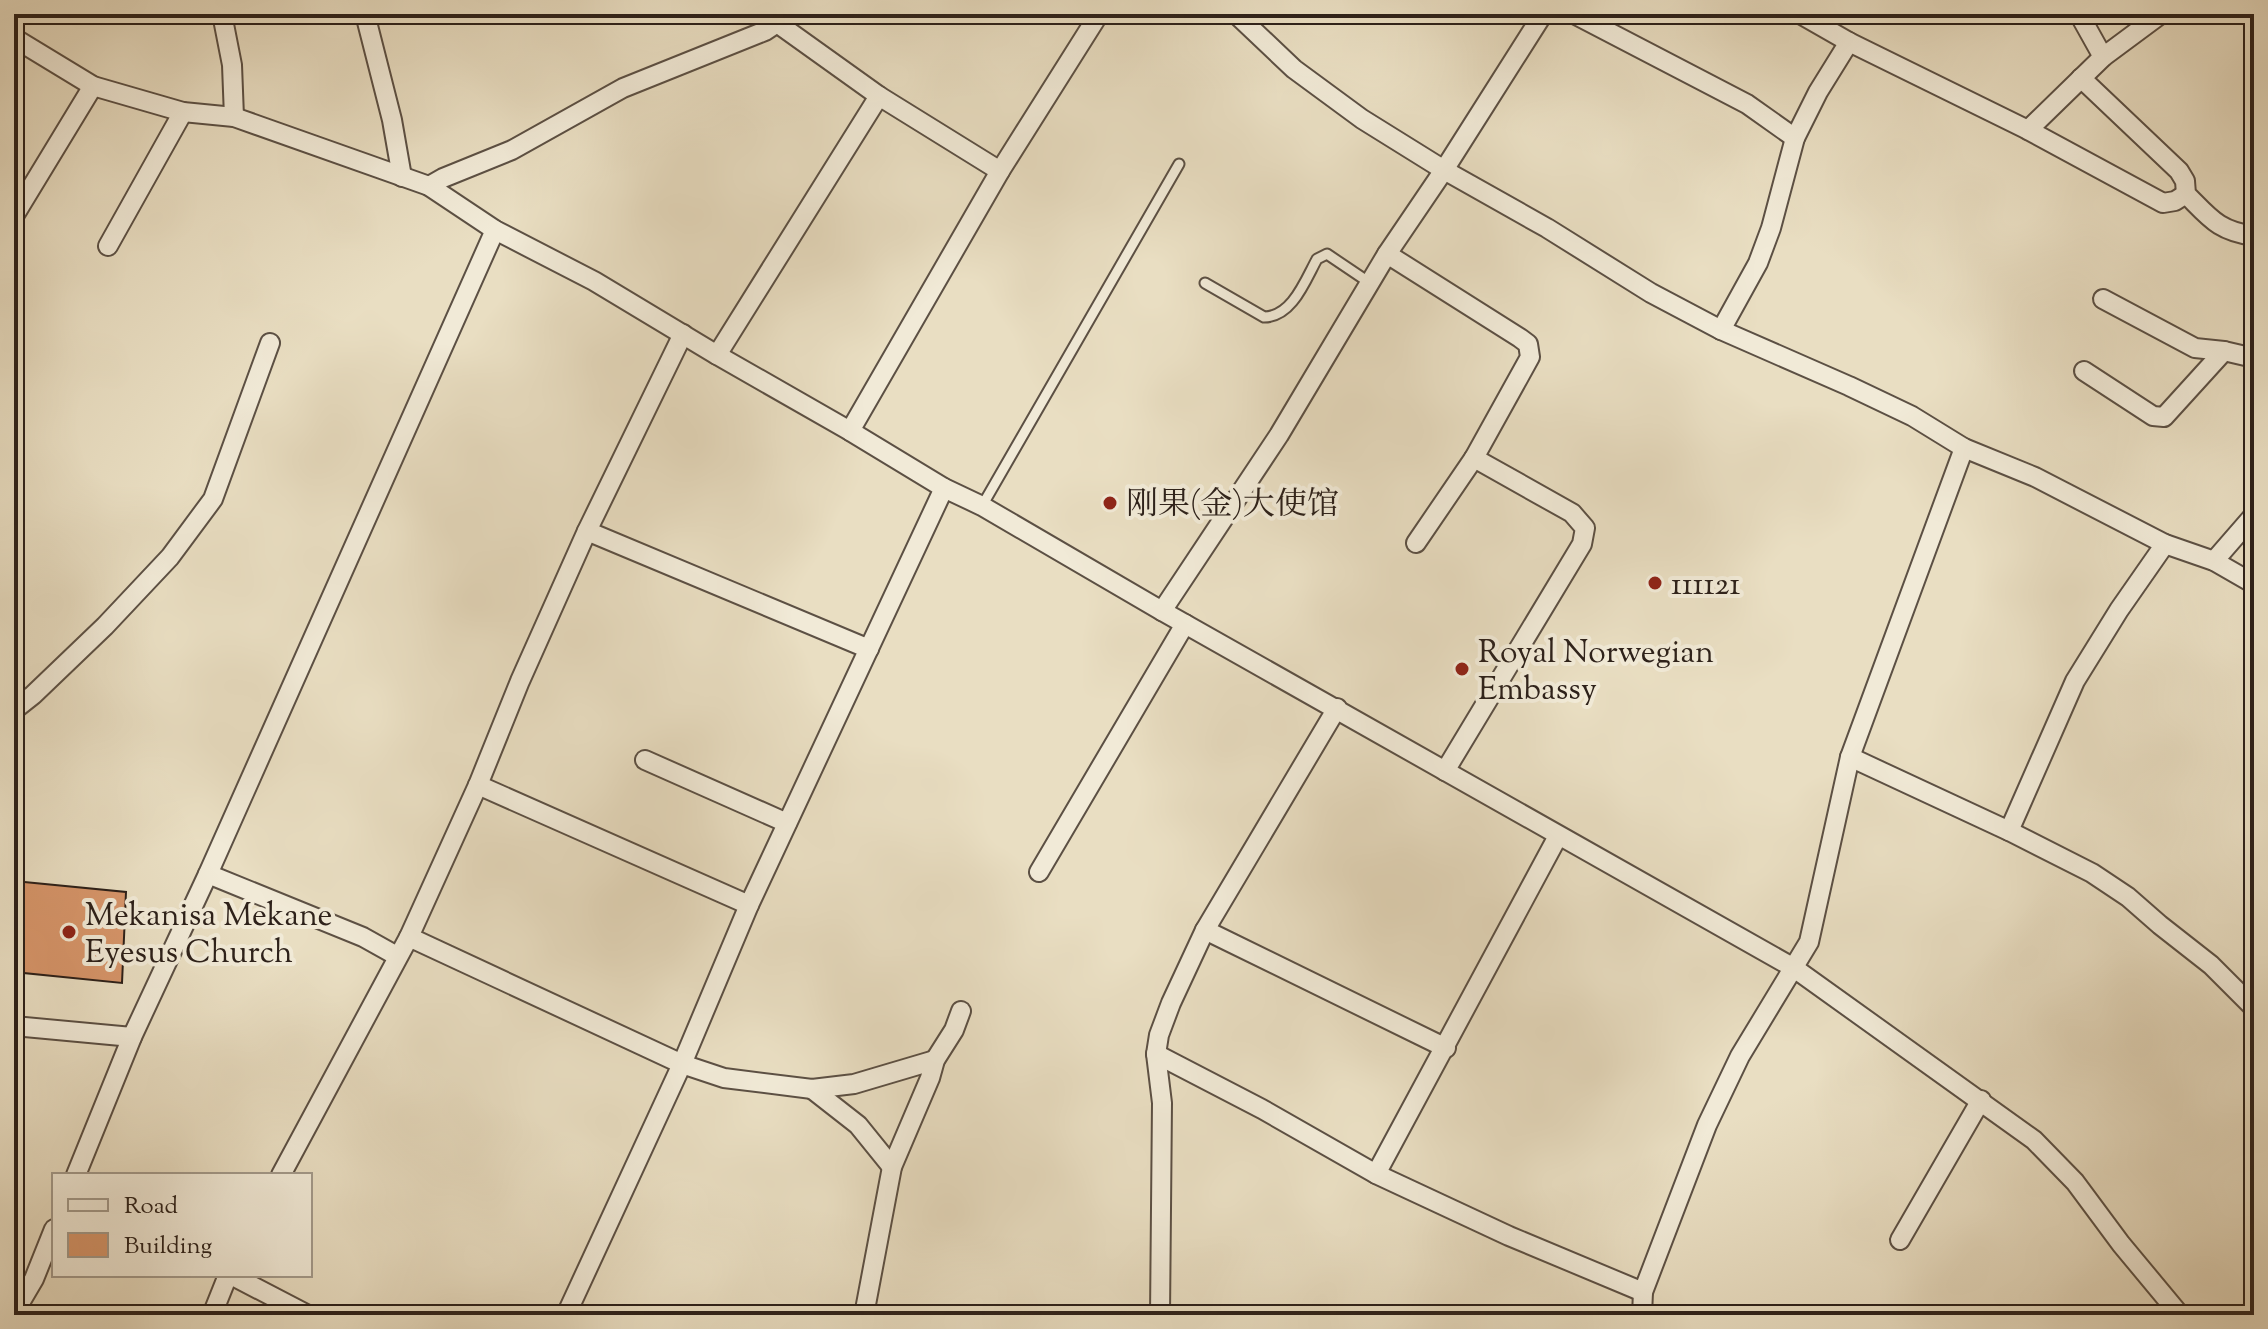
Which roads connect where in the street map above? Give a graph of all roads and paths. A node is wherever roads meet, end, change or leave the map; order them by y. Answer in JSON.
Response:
{"nodes":[{"id":1,"x":222,"y":14,"type":"edge"},
{"id":2,"x":365,"y":14,"type":"edge"},
{"id":3,"x":1099,"y":14,"type":"edge"},
{"id":4,"x":1236,"y":14,"type":"edge"},
{"id":5,"x":1543,"y":14,"type":"edge"},
{"id":6,"x":1574,"y":14,"type":"edge"},
{"id":7,"x":1800,"y":14,"type":"edge"},
{"id":8,"x":2079,"y":14,"type":"edge"},
{"id":9,"x":2161,"y":14,"type":"edge"},
{"id":10,"x":781,"y":19,"type":"edge"},
{"id":11,"x":14,"y":38,"type":"edge"},
{"id":12,"x":1849,"y":42,"type":"junction"},
{"id":13,"x":2103,"y":57,"type":"junction"},
{"id":14,"x":2081,"y":78,"type":"junction"},
{"id":15,"x":93,"y":86,"type":"junction"},
{"id":16,"x":879,"y":96,"type":"junction"},
{"id":17,"x":183,"y":112,"type":"junction"},
{"id":18,"x":234,"y":117,"type":"junction"},
{"id":19,"x":2028,"y":130,"type":"junction"},
{"id":20,"x":1795,"y":138,"type":"junction"},
{"id":21,"x":1179,"y":164,"type":"dead end"},
{"id":22,"x":1444,"y":170,"type":"junction"},
{"id":23,"x":1000,"y":171,"type":"junction"},
{"id":24,"x":402,"y":177,"type":"junction"},
{"id":25,"x":429,"y":186,"type":"junction"},
{"id":26,"x":2186,"y":194,"type":"junction"},
{"id":27,"x":14,"y":216,"type":"edge"},
{"id":28,"x":495,"y":230,"type":"junction"},
{"id":29,"x":2254,"y":236,"type":"edge"},
{"id":30,"x":108,"y":246,"type":"dead end"},
{"id":31,"x":1387,"y":254,"type":"junction"},
{"id":32,"x":1205,"y":283,"type":"dead end"},
{"id":33,"x":1370,"y":283,"type":"junction"},
{"id":34,"x":2103,"y":299,"type":"dead end"},
{"id":35,"x":1721,"y":330,"type":"junction"},
{"id":36,"x":683,"y":334,"type":"junction"},
{"id":37,"x":270,"y":343,"type":"dead end"},
{"id":38,"x":2224,"y":351,"type":"junction"},
{"id":39,"x":717,"y":355,"type":"junction"},
{"id":40,"x":2254,"y":358,"type":"edge"},
{"id":41,"x":2084,"y":371,"type":"dead end"},
{"id":42,"x":850,"y":431,"type":"junction"},
{"id":43,"x":1964,"y":448,"type":"junction"},
{"id":44,"x":1474,"y":458,"type":"junction"},
{"id":45,"x":944,"y":488,"type":"junction"},
{"id":46,"x":982,"y":506,"type":"junction"},
{"id":47,"x":2254,"y":515,"type":"edge"},
{"id":48,"x":587,"y":531,"type":"junction"},
{"id":49,"x":1416,"y":543,"type":"dead end"},
{"id":50,"x":2165,"y":544,"type":"junction"},
{"id":51,"x":2214,"y":561,"type":"junction"},
{"id":52,"x":2254,"y":584,"type":"edge"},
{"id":53,"x":1162,"y":611,"type":"junction"},
{"id":54,"x":1185,"y":624,"type":"junction"},
{"id":55,"x":869,"y":649,"type":"junction"},
{"id":56,"x":1337,"y":708,"type":"junction"},
{"id":57,"x":14,"y":710,"type":"edge"},
{"id":58,"x":1850,"y":757,"type":"junction"},
{"id":59,"x":645,"y":760,"type":"dead end"},
{"id":60,"x":1445,"y":771,"type":"junction"},
{"id":61,"x":478,"y":785,"type":"junction"},
{"id":62,"x":787,"y":823,"type":"junction"},
{"id":63,"x":2009,"y":831,"type":"junction"},
{"id":64,"x":1558,"y":836,"type":"junction"},
{"id":65,"x":1039,"y":872,"type":"dead end"},
{"id":66,"x":208,"y":874,"type":"junction"},
{"id":67,"x":749,"y":905,"type":"junction"},
{"id":68,"x":1205,"y":930,"type":"junction"},
{"id":69,"x":409,"y":937,"type":"junction"},
{"id":70,"x":397,"y":956,"type":"junction"},
{"id":71,"x":1794,"y":968,"type":"junction"},
{"id":72,"x":2254,"y":1008,"type":"edge"},
{"id":73,"x":961,"y":1011,"type":"dead end"},
{"id":74,"x":14,"y":1026,"type":"edge"},
{"id":75,"x":132,"y":1037,"type":"junction"},
{"id":76,"x":1446,"y":1048,"type":"junction"},
{"id":77,"x":1156,"y":1054,"type":"junction"},
{"id":78,"x":935,"y":1060,"type":"junction"},
{"id":79,"x":682,"y":1064,"type":"junction"},
{"id":80,"x":812,"y":1089,"type":"junction"},
{"id":81,"x":1981,"y":1100,"type":"junction"},
{"id":82,"x":892,"y":1167,"type":"junction"},
{"id":83,"x":77,"y":1173,"type":"edge"},
{"id":84,"x":282,"y":1173,"type":"edge"},
{"id":85,"x":1376,"y":1174,"type":"junction"},
{"id":86,"x":52,"y":1234,"type":"edge"},
{"id":87,"x":1900,"y":1240,"type":"dead end"},
{"id":88,"x":229,"y":1277,"type":"edge"},
{"id":89,"x":234,"y":1277,"type":"edge"},
{"id":90,"x":1643,"y":1292,"type":"junction"},
{"id":91,"x":14,"y":1313,"type":"edge"},
{"id":92,"x":212,"y":1315,"type":"edge"},
{"id":93,"x":308,"y":1315,"type":"edge"},
{"id":94,"x":566,"y":1315,"type":"edge"},
{"id":95,"x":864,"y":1315,"type":"edge"},
{"id":96,"x":1160,"y":1315,"type":"edge"},
{"id":97,"x":1642,"y":1315,"type":"edge"},
{"id":98,"x":2180,"y":1315,"type":"edge"}],
"edges":[{"from":1,"to":18,"type":"street"},
{"from":2,"to":24,"type":"street"},
{"from":3,"to":23,"type":"street"},
{"from":4,"to":22,"type":"street"},
{"from":5,"to":22,"type":"street"},
{"from":6,"to":20,"type":"street"},
{"from":7,"to":12,"type":"street"},
{"from":8,"to":13,"type":"street"},
{"from":9,"to":13,"type":"street"},
{"from":10,"to":16,"type":"street"},
{"from":10,"to":25,"type":"street"},
{"from":11,"to":15,"type":"street"},
{"from":12,"to":19,"type":"street"},
{"from":12,"to":20,"type":"street"},
{"from":13,"to":14,"type":"street"},
{"from":14,"to":19,"type":"street"},
{"from":14,"to":26,"type":"street"},
{"from":15,"to":17,"type":"street"},
{"from":15,"to":27,"type":"street"},
{"from":16,"to":23,"type":"street"},
{"from":16,"to":39,"type":"street"},
{"from":17,"to":18,"type":"street"},
{"from":17,"to":30,"type":"street"},
{"from":18,"to":24,"type":"street"},
{"from":19,"to":26,"type":"street"},
{"from":20,"to":35,"type":"street"},
{"from":21,"to":46,"type":"lane"},
{"from":22,"to":31,"type":"street"},
{"from":22,"to":35,"type":"street"},
{"from":23,"to":42,"type":"street"},
{"from":24,"to":25,"type":"street"},
{"from":25,"to":28,"type":"street"},
{"from":26,"to":29,"type":"street"},
{"from":28,"to":36,"type":"street"},
{"from":28,"to":66,"type":"street"},
{"from":31,"to":33,"type":"street"},
{"from":31,"to":44,"type":"street"},
{"from":32,"to":33,"type":"lane"},
{"from":33,"to":53,"type":"street"},
{"from":34,"to":38,"type":"street"},
{"from":35,"to":43,"type":"street"},
{"from":36,"to":39,"type":"street"},
{"from":36,"to":48,"type":"street"},
{"from":37,"to":57,"type":"street"},
{"from":38,"to":40,"type":"street"},
{"from":38,"to":41,"type":"street"},
{"from":39,"to":42,"type":"street"},
{"from":42,"to":45,"type":"street"},
{"from":43,"to":50,"type":"street"},
{"from":43,"to":58,"type":"street"},
{"from":44,"to":49,"type":"street"},
{"from":44,"to":60,"type":"street"},
{"from":45,"to":46,"type":"street"},
{"from":45,"to":55,"type":"street"},
{"from":46,"to":53,"type":"street"},
{"from":47,"to":51,"type":"street"},
{"from":48,"to":55,"type":"street"},
{"from":48,"to":61,"type":"street"},
{"from":50,"to":51,"type":"street"},
{"from":50,"to":63,"type":"street"},
{"from":51,"to":52,"type":"street"},
{"from":53,"to":54,"type":"street"},
{"from":54,"to":56,"type":"street"},
{"from":54,"to":65,"type":"street"},
{"from":55,"to":62,"type":"street"},
{"from":56,"to":60,"type":"street"},
{"from":56,"to":68,"type":"street"},
{"from":58,"to":63,"type":"street"},
{"from":58,"to":71,"type":"street"},
{"from":59,"to":62,"type":"street"},
{"from":60,"to":64,"type":"street"},
{"from":61,"to":67,"type":"street"},
{"from":61,"to":69,"type":"street"},
{"from":62,"to":67,"type":"street"},
{"from":63,"to":72,"type":"street"},
{"from":64,"to":71,"type":"street"},
{"from":64,"to":76,"type":"street"},
{"from":66,"to":70,"type":"street"},
{"from":66,"to":75,"type":"street"},
{"from":67,"to":79,"type":"street"},
{"from":68,"to":76,"type":"street"},
{"from":68,"to":77,"type":"street"},
{"from":69,"to":70,"type":"street"},
{"from":69,"to":79,"type":"street"},
{"from":70,"to":84,"type":"street"},
{"from":71,"to":81,"type":"street"},
{"from":71,"to":90,"type":"street"},
{"from":73,"to":78,"type":"street"},
{"from":74,"to":75,"type":"street"},
{"from":75,"to":83,"type":"street"},
{"from":76,"to":85,"type":"street"},
{"from":77,"to":85,"type":"street"},
{"from":77,"to":96,"type":"street"},
{"from":78,"to":80,"type":"street"},
{"from":78,"to":82,"type":"street"},
{"from":79,"to":80,"type":"street"},
{"from":79,"to":94,"type":"street"},
{"from":80,"to":82,"type":"street"},
{"from":81,"to":87,"type":"street"},
{"from":81,"to":98,"type":"street"},
{"from":82,"to":95,"type":"street"},
{"from":85,"to":90,"type":"street"},
{"from":86,"to":91,"type":"street"},
{"from":88,"to":92,"type":"street"},
{"from":89,"to":93,"type":"street"},
{"from":90,"to":97,"type":"street"}]}
